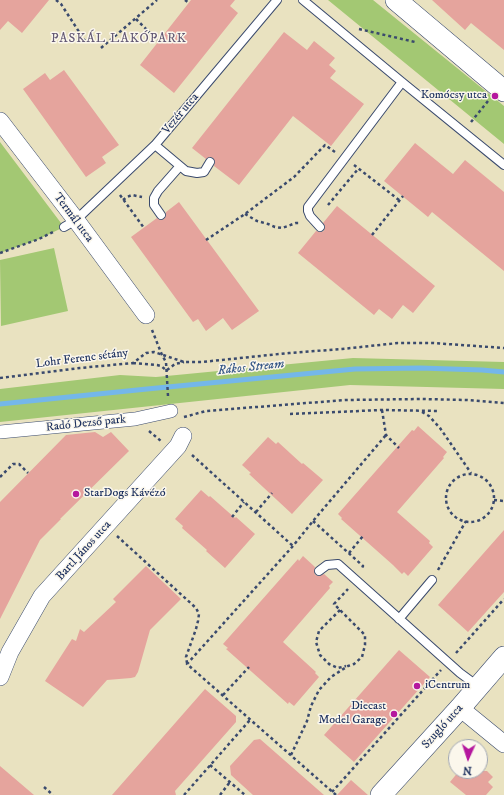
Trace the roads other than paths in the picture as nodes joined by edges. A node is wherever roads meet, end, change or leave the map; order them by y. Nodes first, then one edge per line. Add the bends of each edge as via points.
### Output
1 (277, 0) edge
2 (303, 0) edge
3 (396, 0) edge
4 (402, 82) junction
5 (496, 96) edge
6 (0, 121) edge
7 (155, 145) junction
8 (210, 162) dead end
9 (504, 165) edge
10 (180, 166) junction
11 (161, 215) dead end
12 (70, 223) junction
13 (320, 227) dead end
14 (146, 315) road end
15 (173, 409) road end
16 (0, 432) edge
17 (178, 444) road end
18 (319, 571) dead end
19 (432, 580) road end
20 (399, 619) junction
21 (504, 657) edge
22 (0, 677) edge
23 (479, 687) junction
24 (460, 708) junction
25 (504, 744) edge
26 (382, 795) edge

1 - 7 lane, Vezér utca
2 - 4 lane
3 - 5 street
4 - 9 lane
4 - 13 lane via 308,207 310,216
6 - 12 street, Termál utca
7 - 10 lane
7 - 12 lane, Vezér utca
8 - 10 lane via 204,172 197,173 186,171
10 - 11 lane via 154,198 154,205
12 - 14 street, Termál utca
15 - 16 street, Radó Dezső park via 135,419
17 - 22 street, Bartl János utca via 42,596 10,652
18 - 20 lane via 327,565 338,564
19 - 20 lane
20 - 23 lane
21 - 23 street, Szugló utca
23 - 24 street, Szugló utca
24 - 25 street
24 - 26 street, Szugló utca

